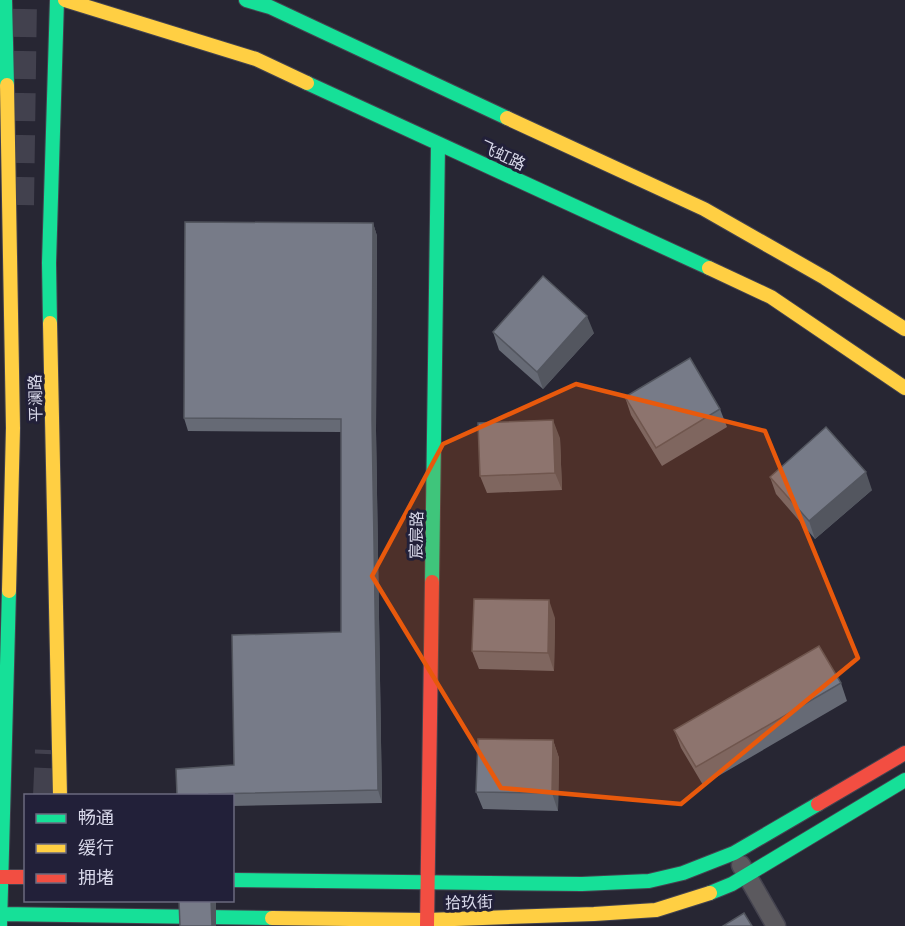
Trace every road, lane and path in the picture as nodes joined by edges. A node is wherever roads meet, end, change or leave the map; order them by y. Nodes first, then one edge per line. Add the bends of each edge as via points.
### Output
1 (5, 0) edge
2 (57, 0) edge
3 (65, 0) edge
4 (246, 0) edge
5 (438, 144) junction
6 (5, 307) edge
7 (905, 329) edge
8 (905, 388) edge
9 (905, 753) edge
10 (905, 780) edge
11 (60, 794) edge
12 (734, 853) junction
13 (746, 874) junction
14 (1, 877) edge
15 (24, 877) edge
16 (234, 880) edge
17 (428, 883) junction
18 (58, 902) edge
19 (0, 914) edge
20 (57, 921) edge
21 (427, 923) edge
22 (0, 925) edge
23 (776, 926) edge

1 - 6 main road, 平澜路
2 - 11 main road, 平澜路 via 49,263
3 - 5 main road, 飞虹路 via 256,59
4 - 7 main road via 270,7 704,209
5 - 8 main road, 飞虹路 via 771,297
5 - 17 main road, 宸宸路
6 - 14 main road, 平澜路 via 13,428
9 - 12 main road, 拾玖街
10 - 13 main road, 拾玖街
12 - 13 street
12 - 17 main road, 拾玖街 via 683,873 649,881
13 - 21 main road, 拾玖街 via 698,898 656,910
13 - 23 street
14 - 15 main road
14 - 19 main road, 平澜路
16 - 17 main road, 拾玖街
17 - 21 main road, 宸宸路
18 - 20 main road
19 - 20 main road, 拾玖街
19 - 22 main road, 平澜路
20 - 21 main road, 拾玖街

